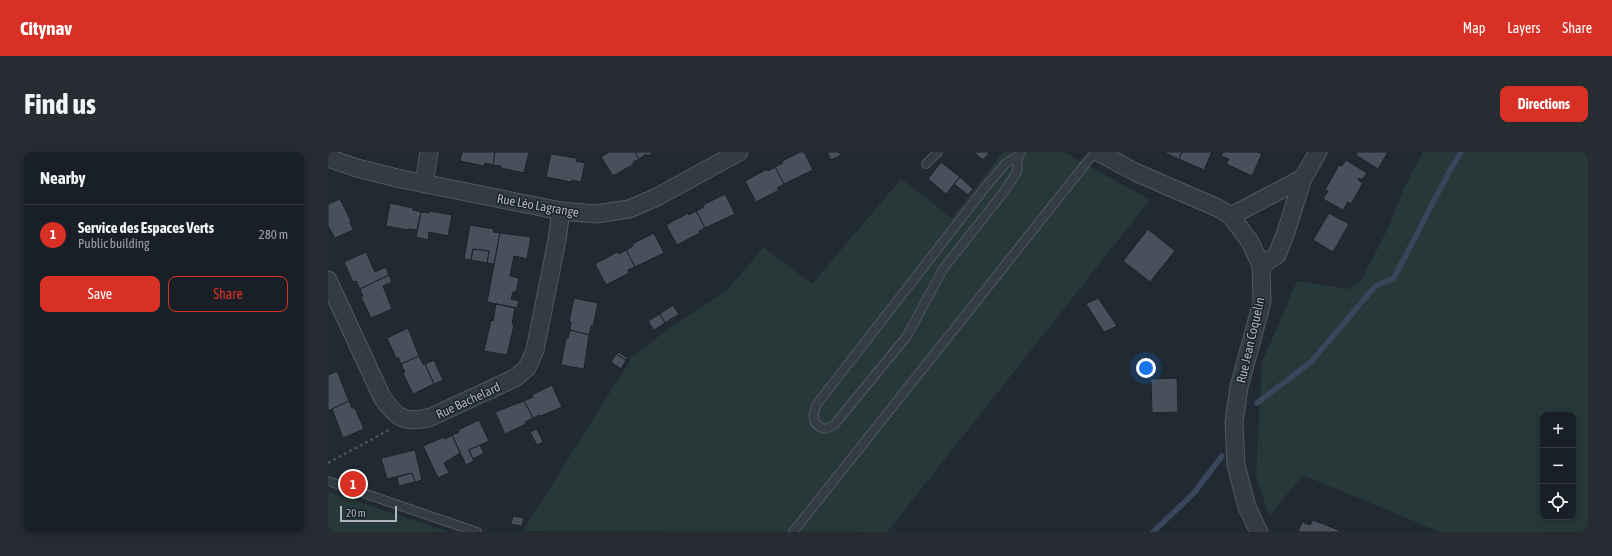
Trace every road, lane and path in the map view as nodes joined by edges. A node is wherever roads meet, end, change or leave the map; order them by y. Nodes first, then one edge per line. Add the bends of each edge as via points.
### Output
1 (429, 152) edge
2 (739, 152) edge
3 (938, 152) edge
4 (1095, 152) edge
5 (1098, 152) edge
6 (1318, 152) edge
7 (1019, 154) edge
8 (328, 158) edge
9 (926, 164) dead end
10 (1303, 178) junction
11 (424, 184) junction
12 (561, 211) junction
13 (1231, 216) junction
14 (1261, 266) junction
15 (328, 280) edge
16 (404, 420) junction
17 (328, 463) edge
18 (328, 481) edge
19 (477, 532) edge
20 (794, 532) edge
21 (1259, 532) edge

1 - 11 street
2 - 12 street, Rue Léo Lagrange via 655,198 628,209 596,214
3 - 9 lane
4 - 20 lane
5 - 13 street, Rue Jean Coquelin
6 - 10 street
7 - 7 lane via 1006,163 988,184 817,404 813,414 818,427 825,429 834,425 907,336 943,270 1017,172
8 - 11 street, Rue Léo Lagrange via 357,168
10 - 13 street
10 - 14 street via 1277,255
11 - 12 street, Rue Léo Lagrange
12 - 16 street, Rue Bachelard via 535,350 527,368 515,378 431,417 418,421
13 - 14 street, Rue Jean Coquelin via 1250,242
14 - 21 street, Rue Jean Coquelin via 1262,302 1239,387 1234,422 1236,465 1247,507
15 - 16 street via 382,397 391,411
16 - 17 path
18 - 19 lane

